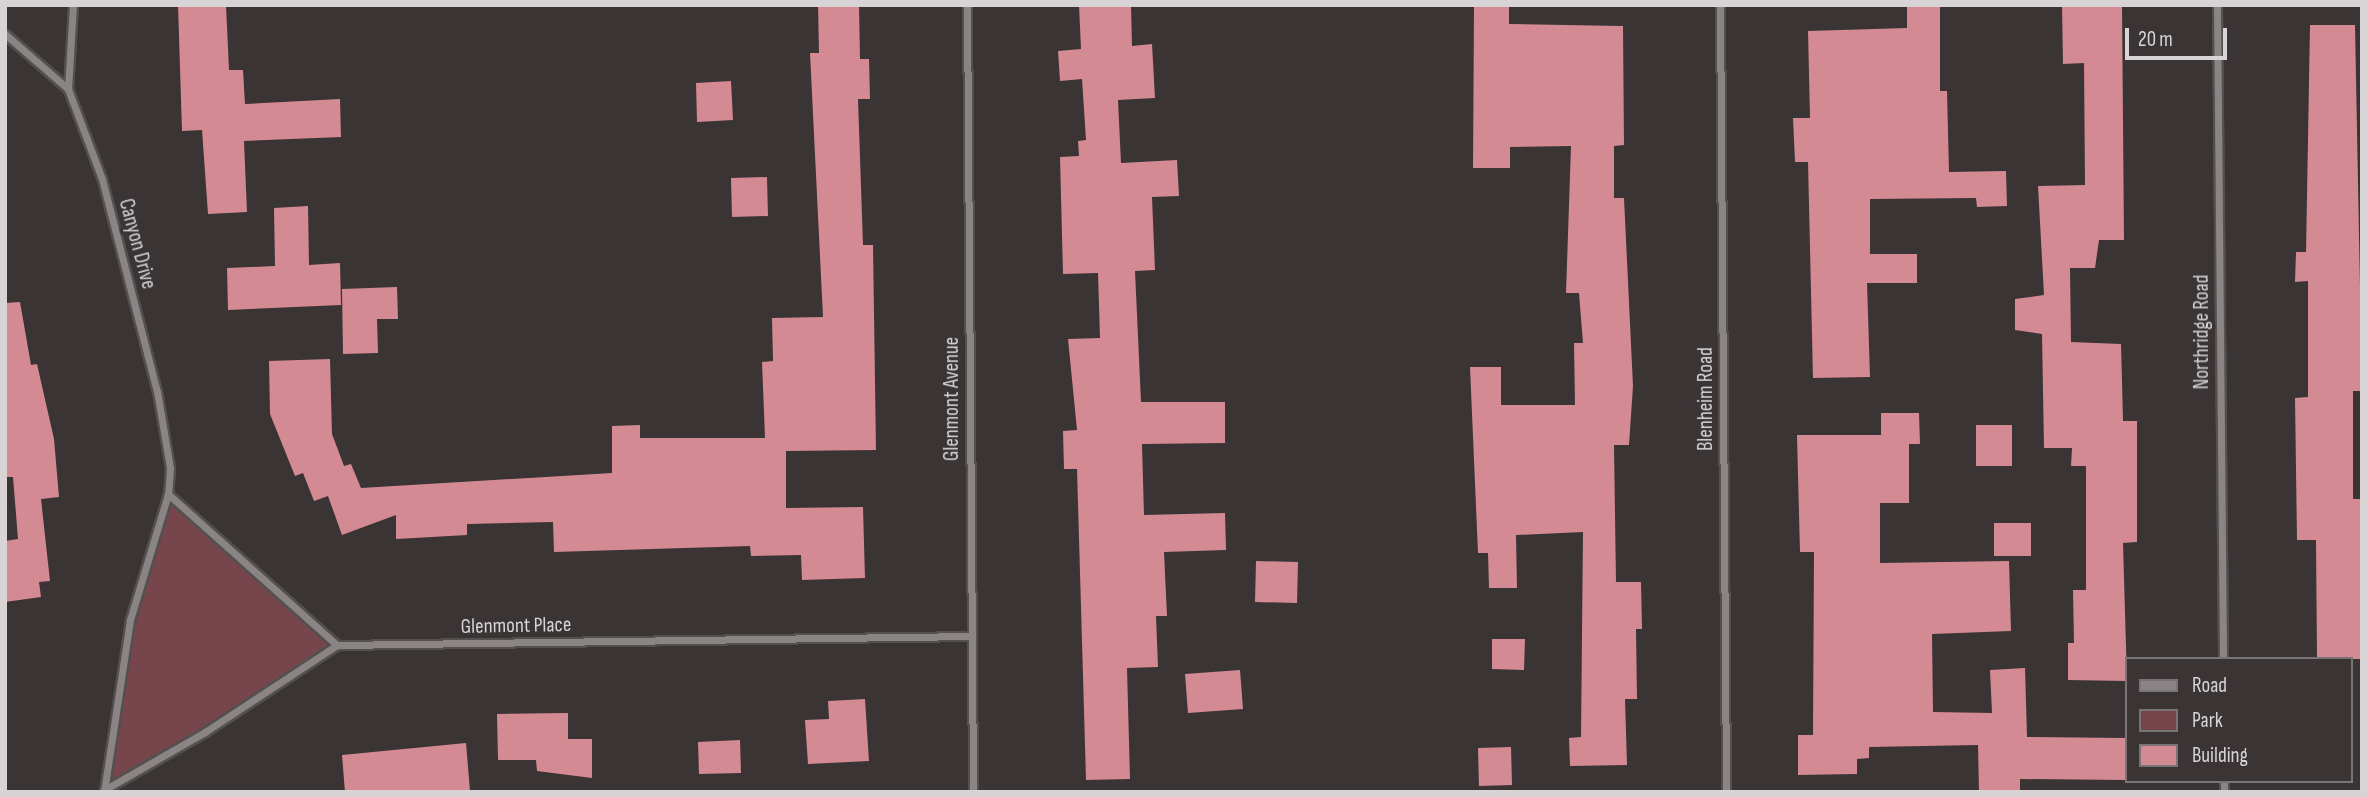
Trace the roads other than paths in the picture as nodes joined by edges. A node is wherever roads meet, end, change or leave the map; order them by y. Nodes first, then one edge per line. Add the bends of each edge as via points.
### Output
1 (73, 5) edge
2 (967, 5) edge
3 (1720, 5) edge
4 (2217, 5) edge
5 (5, 34) edge
6 (68, 89) junction
7 (168, 494) junction
8 (971, 636) junction
9 (337, 645) junction
10 (2223, 657) edge
11 (104, 791) edge
12 (973, 792) edge
13 (1726, 792) edge

1 - 6 street, Canyon Drive
2 - 8 street, Glenmont Avenue
3 - 13 street, Blenheim Road
4 - 10 street, Northridge Road
5 - 6 street
6 - 7 street, Canyon Drive via 102,179 158,391 170,468
7 - 9 street
7 - 11 street, Canyon Drive via 130,621
8 - 9 street, Glenmont Place
8 - 12 street, Glenmont Avenue
9 - 11 street

